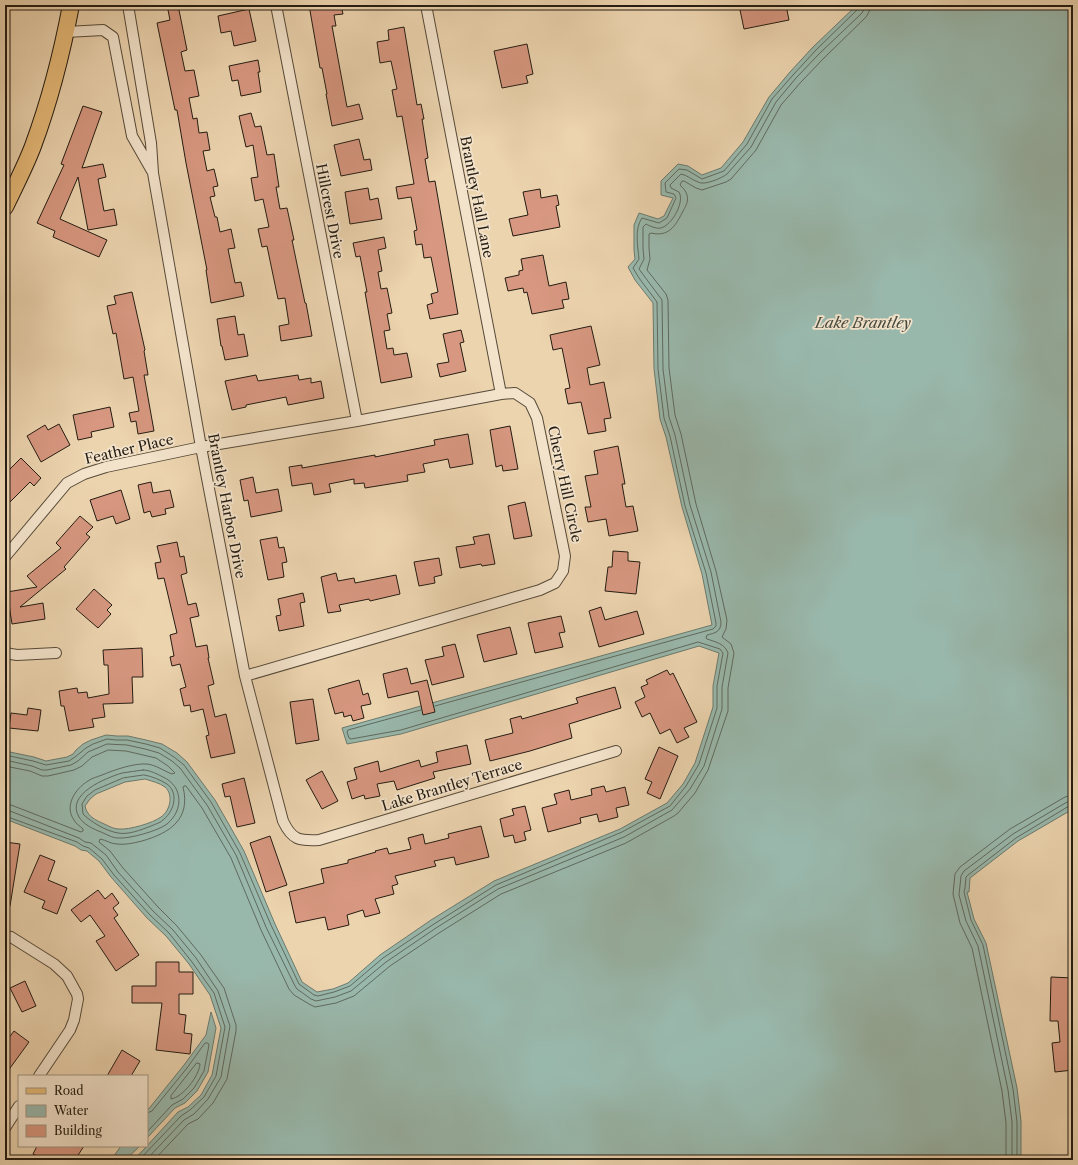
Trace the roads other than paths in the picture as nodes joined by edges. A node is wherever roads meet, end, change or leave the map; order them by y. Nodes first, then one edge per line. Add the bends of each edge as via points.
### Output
1 (71, 5) edge
2 (128, 5) edge
3 (276, 5) edge
4 (426, 5) edge
5 (66, 32) junction
6 (153, 172) junction
7 (5, 207) edge
8 (501, 394) junction
9 (357, 421) junction
10 (201, 447) junction
11 (5, 557) edge
12 (5, 653) edge
13 (56, 653) dead end
14 (245, 676) junction
15 (616, 751) dead end
16 (296, 838) joint
17 (5, 936) edge
18 (40, 1075) edge
19 (18, 1108) edge
20 (5, 1128) edge

1 - 5 main road
2 - 6 street, Brantley Harbor Drive via 151,143
3 - 9 street, Hillcrest Drive
4 - 8 street, Brantley Hall Lane
5 - 6 street, Brantley Harbor Drive via 103,30 113,37 132,136
5 - 7 main road via 44,117
6 - 10 street, Brantley Harbor Drive
8 - 9 street, Cherry Hill Circle
8 - 14 street, Cherry Hill Circle via 515,393 530,403 537,418 565,556 563,571 555,583 540,590
9 - 10 street, Cherry Hill Circle
10 - 11 street, Feather Place via 106,467 67,483
10 - 14 street, Brantley Harbor Drive
12 - 13 street
14 - 16 street, Brantley Harbor Drive via 283,821 287,830
15 - 16 street, Lake Brantley Terrace via 320,840 306,841
17 - 18 street via 11,937 54,964 67,976 77,994 74,1020 70,1030
19 - 20 street

